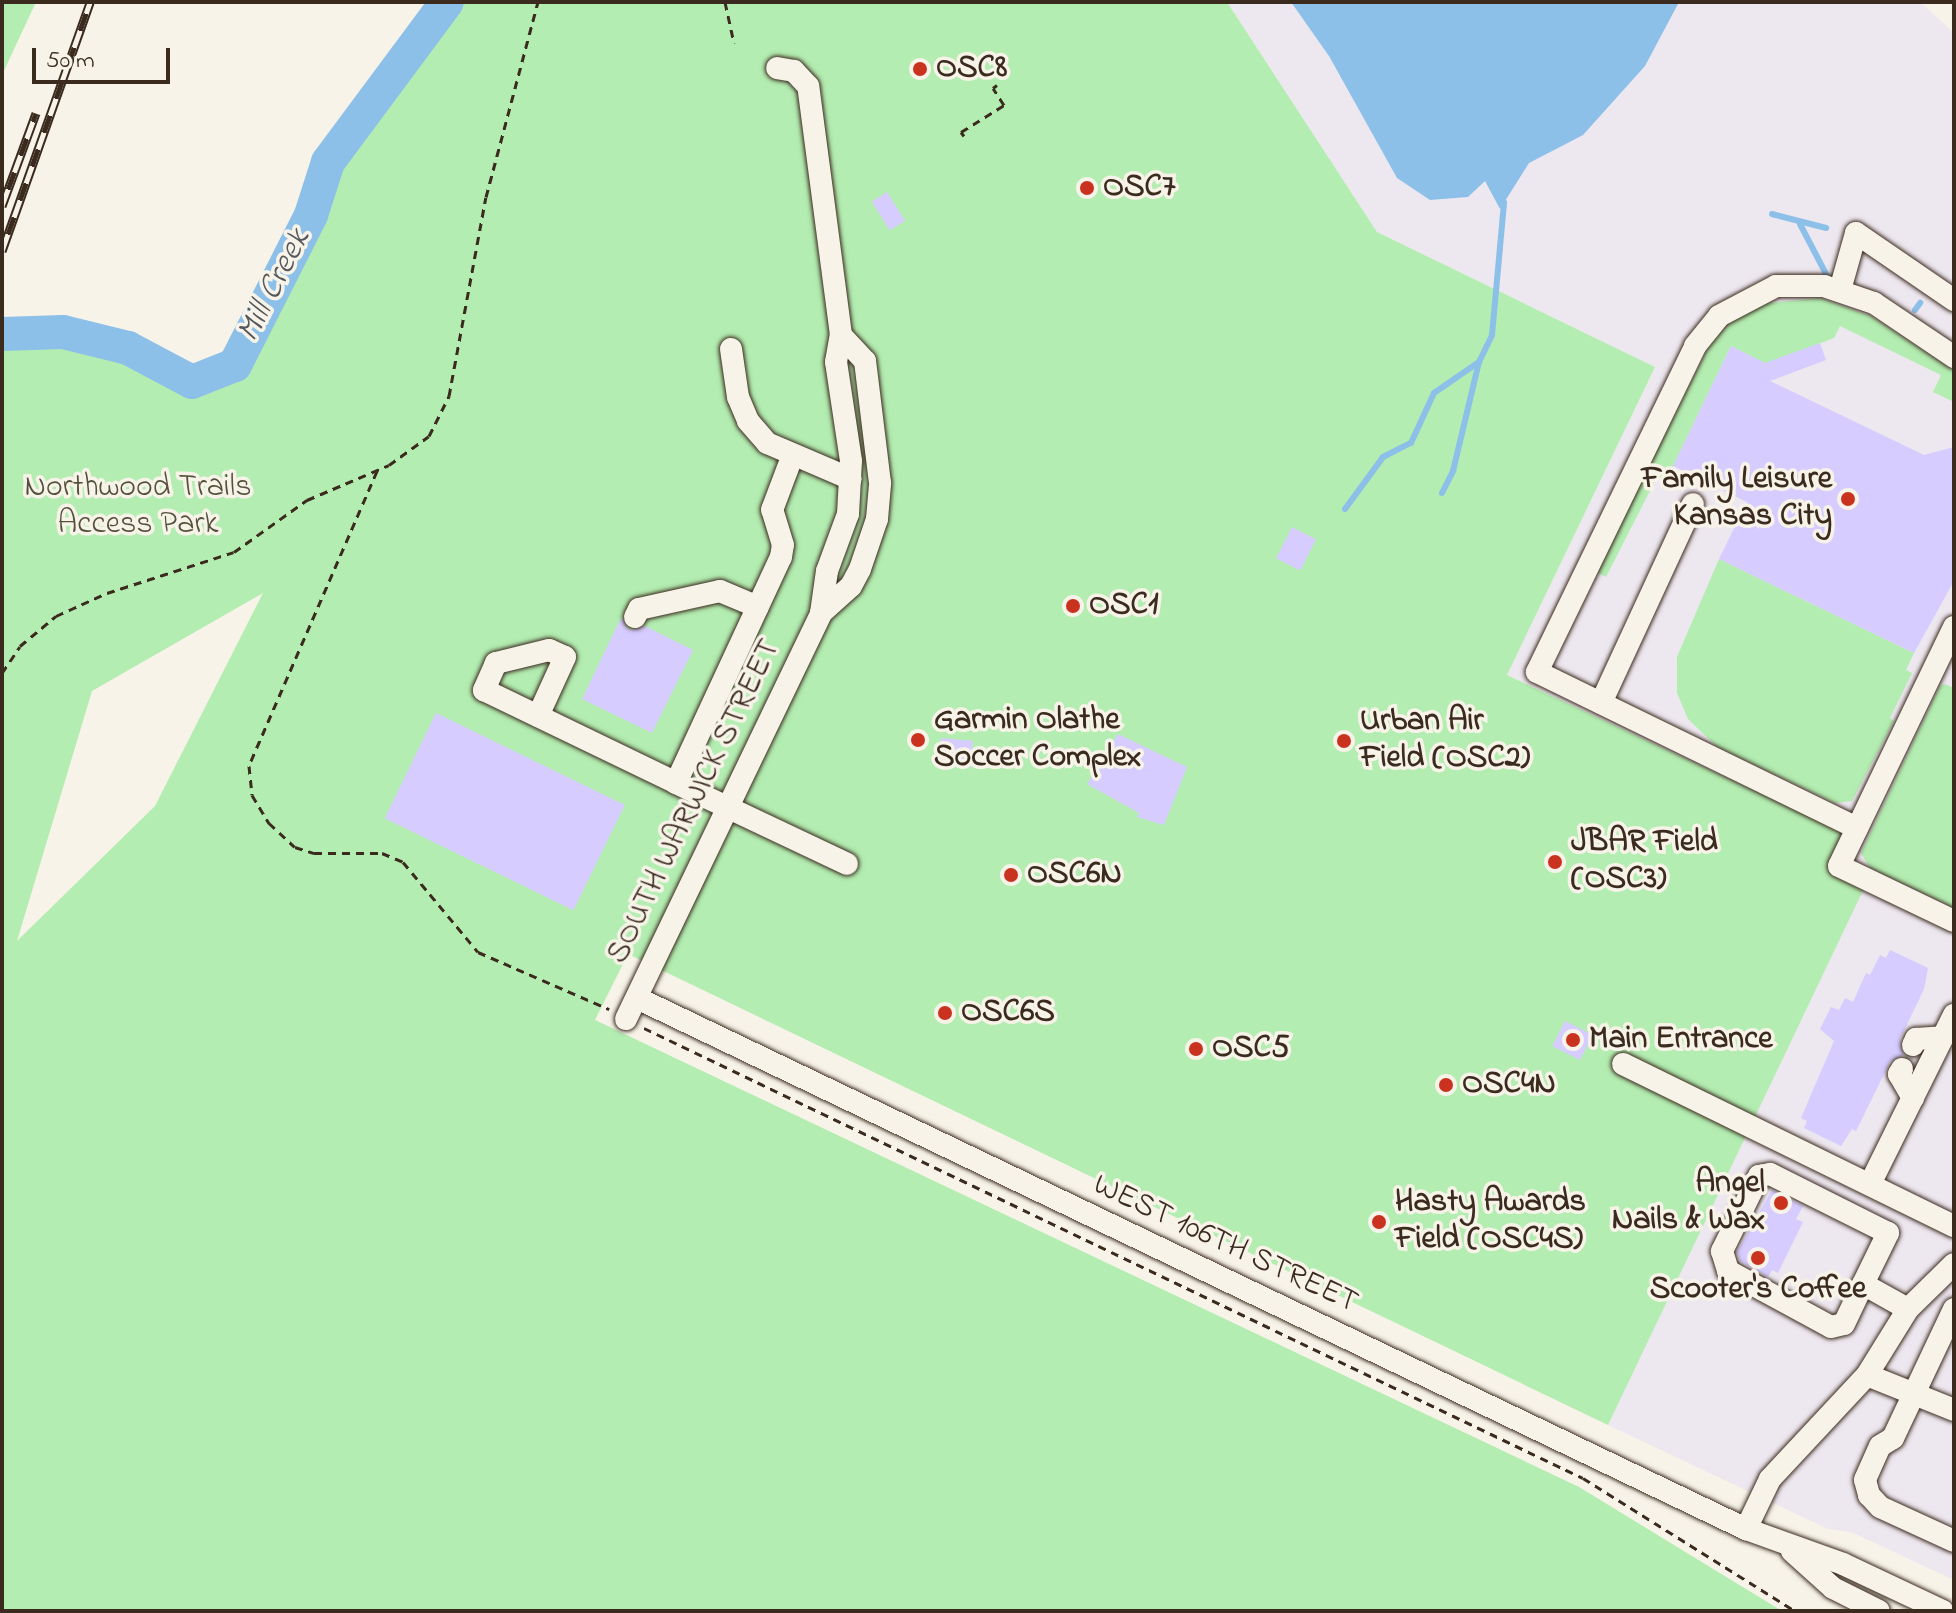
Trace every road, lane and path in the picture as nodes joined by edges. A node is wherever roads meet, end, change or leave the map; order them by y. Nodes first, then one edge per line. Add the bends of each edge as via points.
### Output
1 (538, 2) edge
2 (725, 2) edge
3 (734, 43) dead end
4 (777, 68) dead end
5 (997, 85) dead end
6 (964, 136) dead end
7 (1923, 278) junction
8 (1954, 280) edge
9 (1840, 290) junction
10 (1954, 300) edge
11 (841, 335) junction
12 (731, 349) dead end
13 (1954, 357) edge
14 (792, 457) junction
15 (851, 479) junction
16 (1693, 504) dead end
17 (758, 607) junction
18 (821, 613) junction
19 (635, 617) dead end
20 (1954, 627) edge
21 (1944, 672) edge
22 (2, 673) edge
23 (1601, 703) junction
24 (538, 716) dead end
25 (676, 783) junction
26 (729, 806) junction
27 (1857, 828) junction
28 (847, 864) dead end
29 (1954, 921) edge
30 (637, 998) junction
31 (1954, 1015) edge
32 (626, 1019) dead end
33 (1943, 1037) junction
34 (1913, 1045) dead end
35 (1623, 1064) dead end
36 (1902, 1069) dead end
37 (1913, 1098) junction
38 (1870, 1184) junction
39 (1954, 1226) edge
40 (1954, 1264) edge
41 (1863, 1284) junction
42 (1908, 1309) junction
43 (1954, 1309) edge
44 (1867, 1375) junction
45 (1913, 1396) junction
46 (1954, 1410) edge
47 (1746, 1529) junction
48 (1954, 1541) edge
49 (1788, 1548) junction
50 (1879, 1611) edge
51 (1943, 1611) edge

1 - 22 path via 486,197 449,396 429,436 389,465 307,500 234,552 118,588 56,616 20,646
2 - 3 path
4 - 11 street via 794,71 808,86
5 - 6 path via 993,88 1004,105 961,132
7 - 8 street
7 - 9 street via 1856,233
7 - 10 street
9 - 13 street via 1874,303
9 - 23 street via 1800,283 1753,294 1719,316 1695,346 1537,672
11 - 15 street, SOUTH WARWICK STREET via 836,362
11 - 18 street, SOUTH WARWICK STREET via 865,361 880,483 877,519 860,569 851,586
12 - 14 street via 738,397 748,421 767,443
14 - 15 street
14 - 17 street via 772,510 783,545 781,557
15 - 18 street, SOUTH WARWICK STREET via 848,514 827,571
16 - 23 street
17 - 19 street via 720,591 639,609
17 - 25 street
18 - 26 street, SOUTH WARWICK STREET
20 - 21 street
21 - 27 street
23 - 27 street
24 - 25 street
25 - 26 street
26 - 28 street
26 - 30 street, SOUTH WARWICK STREET
27 - 29 street via 1839,866
30 - 32 street, SOUTH WARWICK STREET
30 - 47 street, WEST 106TH STREET
31 - 33 street
33 - 34 street via 1916,1039
33 - 37 street
35 - 38 street
36 - 37 street via 1899,1074
37 - 38 street
38 - 39 street
40 - 42 street
41 - 41 street via 1888,1233 1770,1174 1756,1181 1722,1251 1723,1265 1790,1308 1839,1326
41 - 42 street
42 - 44 street
43 - 45 street
44 - 45 street
44 - 47 street via 1770,1479
45 - 46 street
45 - 48 street via 1893,1438 1880,1446 1869,1468 1869,1495 1880,1507
47 - 49 street, WEST 106TH STREET
49 - 50 street, WEST 106TH STREET via 1833,1588
49 - 51 street, WEST 106TH STREET via 1843,1564

